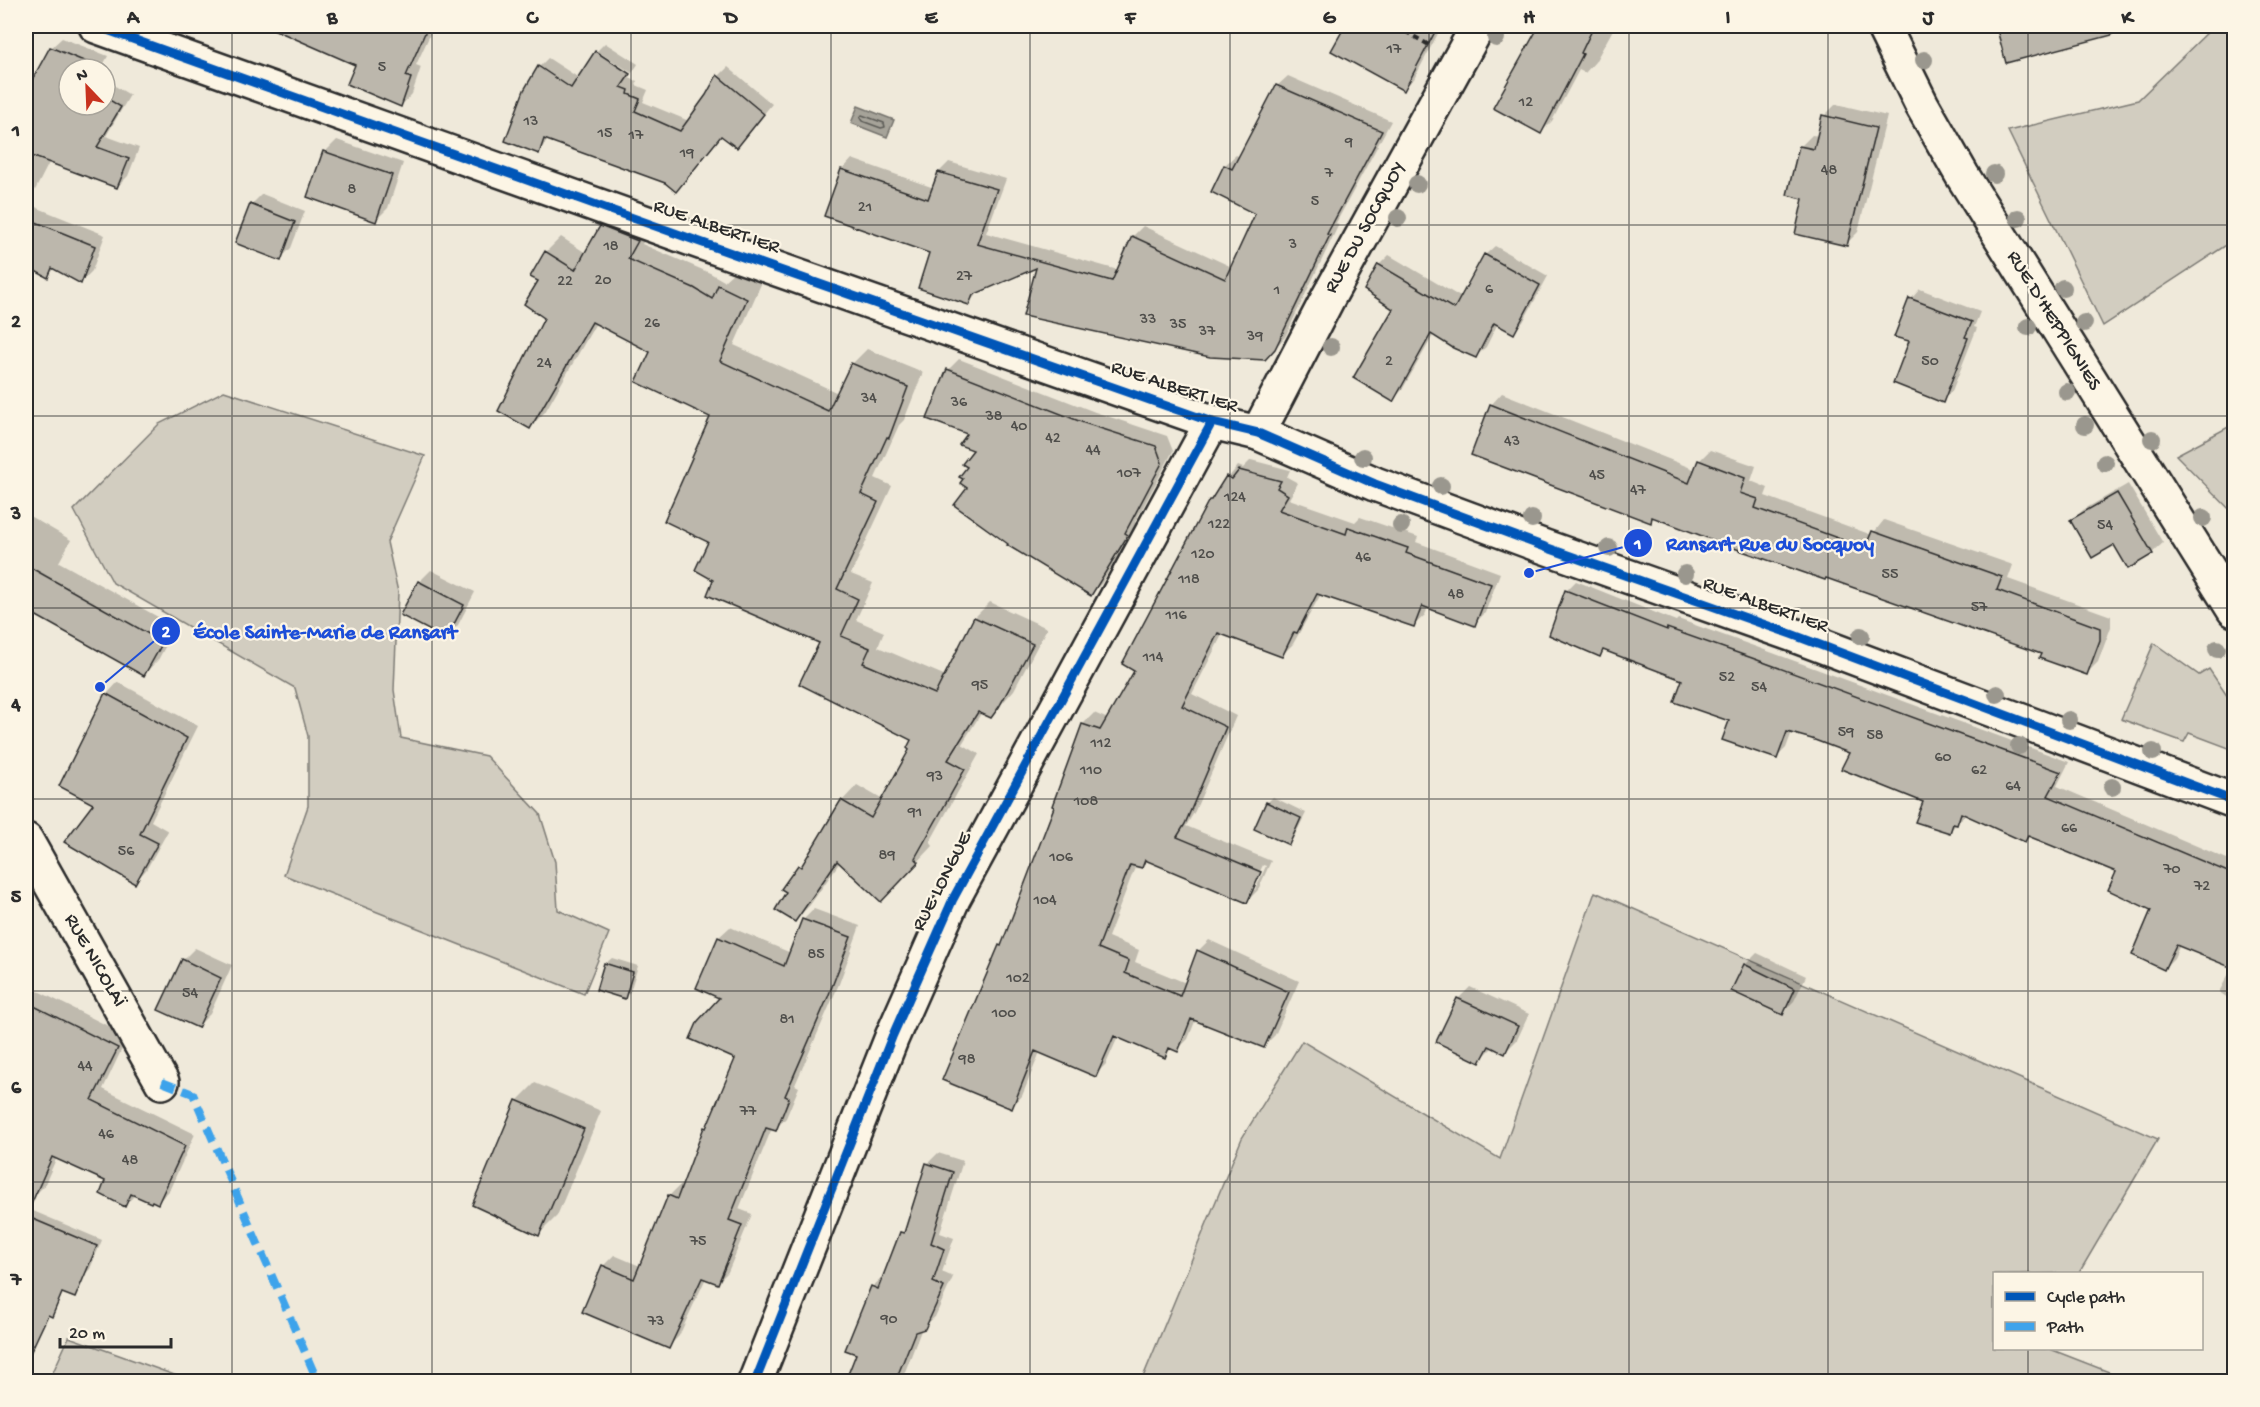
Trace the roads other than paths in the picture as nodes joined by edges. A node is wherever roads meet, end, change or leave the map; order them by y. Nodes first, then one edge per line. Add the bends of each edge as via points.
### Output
1 (96, 26) edge
2 (1478, 26) edge
3 (1883, 26) edge
4 (1212, 422) junction
5 (1258, 433) junction
6 (2235, 610) edge
7 (2235, 801) edge
8 (26, 840) edge
9 (162, 1082) dead end
10 (755, 1382) edge

1 - 4 street, RUE ALBERT IER
2 - 5 street, RUE DU SOCQUOY
3 - 6 street, RUE D'HEPPIGNIES via 1962,175
4 - 5 street, RUE ALBERT IER
4 - 10 street, RUE LONGUE via 953,899 892,1037
5 - 7 street, RUE ALBERT IER via 1375,484 1791,634
8 - 9 street, RUE NICOLAÏ

